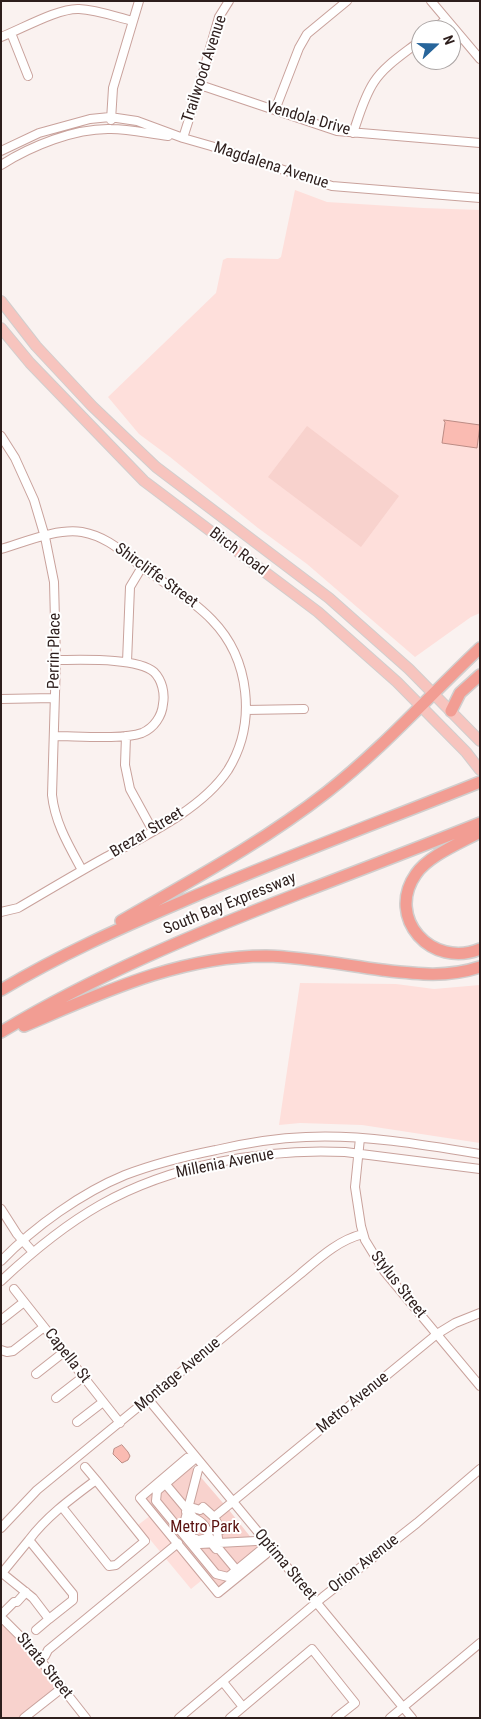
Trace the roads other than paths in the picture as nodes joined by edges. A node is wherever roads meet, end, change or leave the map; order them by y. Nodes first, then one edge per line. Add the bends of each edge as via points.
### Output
1 (139, 1) edge
2 (229, 1) edge
3 (347, 1) edge
4 (431, 1) edge
5 (446, 19) joint
6 (133, 21) junction
7 (11, 33) junction
8 (1, 37) edge
9 (411, 48) edge
10 (480, 60) edge
11 (28, 76) dead end
12 (200, 86) junction
13 (275, 110) junction
14 (110, 117) junction
15 (111, 129) junction
16 (353, 133) junction
17 (183, 138) junction
18 (480, 143) edge
19 (1, 151) edge
20 (1, 165) edge
21 (480, 198) edge
22 (1, 301) edge
23 (1, 328) edge
24 (1, 436) edge
25 (45, 537) junction
26 (1, 549) edge
27 (142, 567) junction
28 (480, 648) edge
29 (56, 660) junction
30 (127, 662) junction
31 (480, 675) edge
32 (433, 693) junction
33 (54, 698) junction
34 (1, 699) edge
35 (420, 706) junction
36 (304, 709) dead end
37 (246, 710) junction
38 (451, 711) junction
39 (54, 736) junction
40 (126, 736) junction
41 (480, 741) edge
42 (480, 772) edge
43 (480, 782) edge
44 (454, 790) junction
45 (479, 827) edge
46 (153, 831) junction
47 (82, 870) junction
48 (1, 912) edge
49 (480, 949) edge
50 (67, 953) junction
51 (480, 967) edge
52 (1, 990) edge
53 (1, 1034) edge
54 (360, 1138) junction
55 (358, 1154) junction
56 (480, 1154) edge
57 (167, 1162) junction
58 (480, 1169) edge
59 (171, 1175) junction
60 (1, 1209) edge
61 (363, 1234) junction
62 (22, 1240) junction
63 (32, 1251) junction
64 (1, 1261) edge
65 (1, 1281) edge
66 (14, 1289) dead end
67 (24, 1302) junction
68 (480, 1313) edge
69 (1, 1320) edge
70 (44, 1327) junction
71 (437, 1334) junction
72 (1, 1350) edge
73 (64, 1352) junction
74 (36, 1374) dead end
75 (83, 1377) junction
76 (480, 1386) edge
77 (56, 1398) dead end
78 (148, 1399) junction
79 (103, 1402) junction
80 (77, 1422) dead end
81 (120, 1423) junction
82 (187, 1458) dead end
83 (196, 1458) junction
84 (85, 1466) dead end
85 (480, 1469) edge
86 (198, 1470) dead end
87 (96, 1480) junction
88 (164, 1482) junction
89 (232, 1502) junction
90 (62, 1507) junction
91 (187, 1510) junction
92 (214, 1516) junction
93 (1, 1528) edge
94 (191, 1535) junction
95 (29, 1540) junction
96 (256, 1541) dead end
97 (179, 1544) junction
98 (216, 1544) junction
99 (268, 1544) junction
100 (266, 1554) dead end
101 (1, 1573) edge
102 (238, 1573) junction
103 (26, 1592) junction
104 (317, 1602) junction
105 (2, 1617) edge
106 (49, 1619) junction
107 (36, 1630) dead end
108 (480, 1644) edge
109 (45, 1656) dead end
110 (223, 1682) junction
111 (62, 1688) junction
112 (403, 1706) junction
113 (243, 1707) junction
114 (35, 1710) junction
115 (24, 1718) edge
116 (41, 1718) edge
117 (86, 1718) edge
118 (180, 1718) edge
119 (230, 1718) edge
120 (336, 1718) edge
121 (390, 1718) edge
122 (412, 1718) edge

1 - 6 street
2 - 12 street, Trailwood Avenue via 219,17
3 - 13 street via 307,34
4 - 5 street
5 - 10 street
6 - 7 street via 77,9
6 - 14 street via 113,88
7 - 8 street
7 - 11 street
9 - 16 street via 374,82
12 - 13 street, Vendola Drive
12 - 17 street, Trailwood Avenue
13 - 16 street, Vendola Drive via 337,131
14 - 15 street
14 - 17 street, Magdalena Avenue via 137,121
14 - 19 street, Magdalena Avenue via 39,133
15 - 17 street, Magdalena Avenue
15 - 20 street, Magdalena Avenue via 93,130 44,143
16 - 18 street, Vendola Drive
17 - 21 street, Magdalena Avenue via 332,186
22 - 32 main road, Birch Road via 36,346 92,406 156,467 329,598
23 - 35 main road, Birch Road via 30,363 144,481 318,612
24 - 25 street, Perrin Place via 33,498
25 - 26 street, Shircliffe Street
25 - 27 street, Shircliffe Street via 64,532 94,535 119,548
25 - 29 street, Perrin Place via 54,582
27 - 30 street via 130,587
27 - 37 street, Shircliffe Street via 202,610 221,630 236,654 243,675
28 - 32 highway
29 - 30 street
29 - 33 street, Perrin Place
30 - 40 street via 153,672 162,685 164,696 163,710 150,729
31 - 38 highway via 460,693
32 - 35 highway
32 - 38 main road, Birch Road
33 - 34 street
33 - 39 street, Perrin Place
35 - 42 main road, Birch Road via 466,752
35 - 50 highway via 365,760 291,819
36 - 37 street
37 - 46 street, Brezar Street via 239,745 223,776 206,796
38 - 41 main road, Birch Road
39 - 40 street
39 - 47 street, Perrin Place via 53,808
40 - 46 street via 130,789
42 - 44 highway via 456,784
43 - 44 highway
44 - 50 highway, South Bay Expressway via 441,798 245,875
45 - 49 highway via 423,865 412,880 406,903 414,930 431,947 454,954
45 - 53 highway, South Bay Expressway via 191,936 82,986
46 - 47 street, Brezar Street
47 - 48 street, Brezar Street via 18,908
50 - 52 highway, South Bay Expressway
51 - 53 highway via 425,975 284,957 220,959 172,968
54 - 55 street, Stylus Street
54 - 56 street, Millenia Avenue
54 - 57 street, Millenia Avenue via 306,1137 246,1143
55 - 58 street, Millenia Avenue
55 - 59 street, Millenia Avenue via 292,1152 229,1160
55 - 61 street, Stylus Street via 355,1187
57 - 59 street
57 - 62 street, Millenia Avenue via 124,1176 89,1194
59 - 63 street, Millenia Avenue via 136,1187 101,1205
60 - 62 street
61 - 71 street, Stylus Street via 384,1271
61 - 78 street, Montage Avenue via 327,1252
62 - 63 street
62 - 64 street, Millenia Avenue
63 - 65 street, Millenia Avenue
66 - 67 street, Capella St
67 - 69 street
67 - 70 street, Capella St
68 - 71 street, Metro Avenue
70 - 72 street via 13,1351
70 - 73 street, Capella St
71 - 76 street, Stylus Street
71 - 89 street, Metro Avenue
73 - 74 street
73 - 75 street, Capella St
75 - 77 street
75 - 79 street, Capella St
78 - 81 street, Montage Avenue
78 - 83 street, Optima Street
79 - 80 street
79 - 81 street, Capella St
81 - 93 street, Montage Avenue via 37,1490
82 - 88 street
83 - 88 street
83 - 89 street, Optima Street
84 - 87 street
85 - 104 street, Orion Avenue
86 - 91 street
87 - 90 street
87 - 90 street via 145,1541 110,1566
88 - 91 street
88 - 94 street via 157,1491 156,1501
88 - 97 street via 140,1498
89 - 92 street, Metro Avenue
89 - 99 street, Optima Street
90 - 95 street
91 - 92 street via 203,1507
91 - 94 street via 184,1524
91 - 98 street via 208,1530 209,1537
92 - 98 street via 221,1530
94 - 97 street
94 - 98 street via 200,1544
94 - 102 street via 217,1576 228,1577
95 - 101 street
95 - 106 street via 73,1594 73,1600
96 - 98 street
97 - 102 street via 218,1592
97 - 109 street via 48,1650
98 - 102 street
99 - 102 street
99 - 104 street, Optima Street
100 - 102 street
101 - 103 street
103 - 105 street via 17,1605
103 - 106 street
104 - 110 street, Orion Avenue
104 - 112 street, Optima Street
105 - 111 street, Strata Street
106 - 107 street
108 - 112 street
110 - 113 street
110 - 118 street, Orion Avenue
111 - 114 street
111 - 117 street, Strata Street
112 - 121 street
112 - 122 street, Optima Street
113 - 119 street
113 - 120 street via 312,1650 355,1703
114 - 115 street
114 - 116 street

